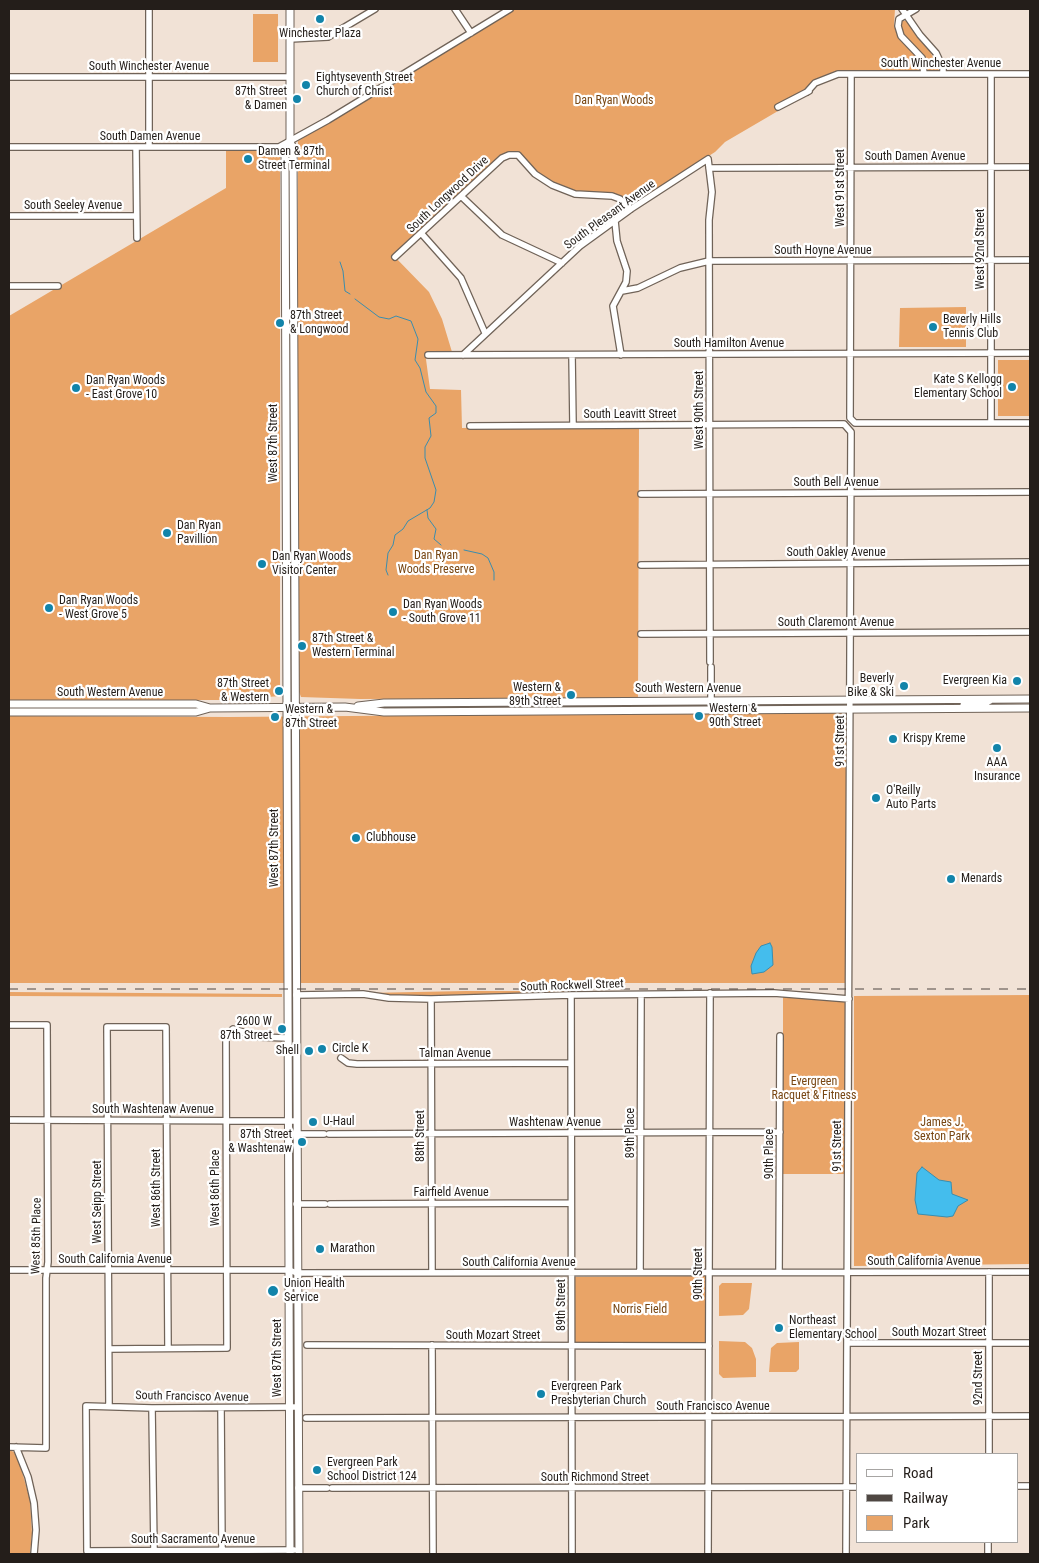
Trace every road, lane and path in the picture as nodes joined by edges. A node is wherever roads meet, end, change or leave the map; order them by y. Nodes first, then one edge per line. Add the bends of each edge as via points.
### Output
1 (148, 9) edge
2 (290, 9) edge
3 (375, 9) edge
4 (455, 9) edge
5 (510, 9) edge
6 (916, 9) edge
7 (904, 11) edge
8 (470, 33) junction
9 (290, 39) junction
10 (851, 74) junction
11 (924, 74) junction
12 (943, 74) junction
13 (990, 74) junction
14 (1030, 74) edge
15 (9, 76) edge
16 (149, 76) junction
17 (290, 76) junction
18 (778, 107) dead end
19 (290, 142) junction
20 (9, 147) edge
21 (136, 147) junction
22 (149, 147) junction
23 (708, 159) joint
24 (851, 167) junction
25 (990, 167) junction
26 (1030, 167) edge
27 (710, 168) junction
28 (462, 197) junction
29 (631, 208) junction
30 (9, 216) edge
31 (136, 216) junction
32 (615, 221) junction
33 (421, 233) junction
34 (136, 238) dead end
35 (395, 257) dead end
36 (990, 260) junction
37 (1030, 260) edge
38 (709, 261) junction
39 (851, 261) junction
40 (562, 263) junction
41 (9, 286) edge
42 (58, 286) dead end
43 (622, 291) junction
44 (485, 333) junction
45 (991, 353) junction
46 (1030, 353) edge
47 (710, 354) junction
48 (851, 354) junction
49 (463, 355) junction
50 (572, 355) junction
51 (620, 355) junction
52 (428, 356) dead end
53 (991, 423) junction
54 (1030, 423) edge
55 (850, 424) junction
56 (573, 425) junction
57 (710, 425) junction
58 (470, 426) dead end
59 (1030, 492) edge
60 (851, 493) junction
61 (641, 494) dead end
62 (710, 494) junction
63 (1030, 562) edge
64 (851, 563) junction
65 (641, 564) dead end
66 (710, 564) junction
67 (1030, 632) edge
68 (851, 633) junction
69 (641, 634) dead end
70 (710, 634) junction
71 (992, 699) junction
72 (1030, 699) edge
73 (711, 700) junction
74 (851, 700) junction
75 (9, 704) edge
76 (345, 707) junction
77 (210, 708) junction
78 (286, 708) junction
79 (295, 708) junction
80 (1030, 708) edge
81 (711, 709) junction
82 (851, 709) junction
83 (946, 709) junction
84 (9, 712) edge
85 (710, 993) junction
86 (641, 994) junction
87 (296, 995) junction
88 (571, 995) junction
89 (431, 999) junction
90 (849, 999) junction
91 (9, 1025) edge
92 (166, 1027) joint
93 (780, 1036) dead end
94 (287, 1038) junction
95 (341, 1058) dead end
96 (571, 1063) junction
97 (431, 1064) junction
98 (288, 1071) junction
99 (296, 1072) junction
100 (225, 1119) junction
101 (9, 1120) edge
102 (48, 1120) junction
103 (108, 1120) junction
104 (167, 1120) junction
105 (288, 1121) junction
106 (296, 1121) junction
107 (780, 1132) junction
108 (571, 1133) junction
109 (641, 1133) junction
110 (710, 1133) junction
111 (288, 1134) junction
112 (296, 1134) junction
113 (431, 1134) junction
114 (571, 1203) junction
115 (296, 1204) junction
116 (432, 1204) junction
117 (9, 1270) edge
118 (47, 1270) junction
119 (108, 1270) junction
120 (168, 1270) junction
121 (226, 1270) junction
122 (289, 1270) junction
123 (640, 1272) junction
124 (710, 1272) junction
125 (779, 1272) junction
126 (848, 1272) junction
127 (989, 1272) junction
128 (1030, 1272) edge
129 (297, 1273) junction
130 (432, 1273) junction
131 (572, 1273) junction
132 (847, 1343) junction
133 (989, 1343) junction
134 (1030, 1343) edge
135 (307, 1345) dead end
136 (432, 1345) junction
137 (572, 1346) junction
138 (709, 1346) junction
139 (168, 1348) junction
140 (109, 1349) junction
141 (109, 1406) junction
142 (289, 1407) junction
143 (297, 1407) junction
144 (152, 1408) junction
145 (221, 1408) junction
146 (846, 1416) junction
147 (989, 1416) junction
148 (1030, 1416) edge
149 (432, 1417) junction
150 (572, 1417) junction
151 (709, 1417) junction
152 (306, 1418) dead end
153 (9, 1447) edge
154 (16, 1448) junction
155 (989, 1453) edge
156 (709, 1487) junction
157 (846, 1487) junction
158 (856, 1487) edge
159 (298, 1488) junction
160 (433, 1488) junction
161 (572, 1488) junction
162 (222, 1550) junction
163 (87, 1551) joint
164 (154, 1551) junction
165 (290, 1552) edge
166 (299, 1552) edge
167 (34, 1554) edge
168 (433, 1554) edge
169 (572, 1554) edge
170 (708, 1554) edge
171 (846, 1554) edge

1 - 16 street
2 - 9 main road, West 87th Street
3 - 9 street via 328,37
4 - 8 street
5 - 8 street, South Damen Avenue
6 - 7 street
7 - 11 street via 898,21 899,33 922,58
7 - 12 street via 936,53
8 - 19 street, South Damen Avenue
9 - 17 main road, West 87th Street
10 - 11 street, South Winchester Avenue
10 - 18 street via 838,74 821,81
10 - 24 street, West 91st Street
11 - 12 street, South Winchester Avenue
12 - 13 street, South Winchester Avenue
13 - 14 street, South Winchester Avenue
13 - 25 street, West 92nd Street
15 - 16 street, South Winchester Avenue
16 - 17 street, South Winchester Avenue
16 - 22 street
17 - 19 main road, West 87th Street
19 - 22 street, South Damen Avenue via 279,147
19 - 78 main road, West 87th Street via 285,150
19 - 79 main road, West 87th Street via 293,148
20 - 21 street, South Damen Avenue
21 - 22 street, South Damen Avenue
21 - 31 street
23 - 27 street, West 90th Street
23 - 29 street, South Pleasant Avenue
24 - 25 street, South Damen Avenue
24 - 27 street, South Damen Avenue
24 - 39 street, West 91st Street
25 - 26 street, South Damen Avenue
25 - 36 street, West 92nd Street
27 - 38 street, West 90th Street
28 - 29 street, South Longwood Drive via 509,155 518,156 535,174 552,185 575,194 612,196
28 - 33 street, South Longwood Drive
28 - 40 street via 502,235
29 - 32 street, South Pleasant Avenue
30 - 31 street, South Seeley Avenue
31 - 34 street
32 - 40 street, South Pleasant Avenue
32 - 43 street via 617,241 627,271
33 - 35 street, South Longwood Drive
33 - 44 street via 461,278
36 - 37 street, South Hoyne Avenue
36 - 39 street, South Hoyne Avenue
36 - 45 street, West 92nd Street
38 - 39 street, South Hoyne Avenue
38 - 43 street, South Hoyne Avenue via 680,268 638,288
38 - 47 street, West 90th Street
39 - 48 street, West 91st Street
40 - 44 street, South Pleasant Avenue
41 - 42 street
43 - 51 street via 612,312
44 - 49 street, South Pleasant Avenue
45 - 46 street, South Hamilton Avenue
45 - 48 street, South Hamilton Avenue
45 - 53 street, West 92nd Street
47 - 48 street, South Hamilton Avenue
47 - 51 street, South Hamilton Avenue
47 - 57 street, West 90th Street
48 - 55 street, West 91st Street
49 - 50 street, South Hamilton Avenue
49 - 52 street, South Hamilton Avenue
50 - 51 street, South Hamilton Avenue
50 - 56 street
53 - 54 street, South Leavitt Street
53 - 55 street, South Leavitt Street
55 - 57 street, South Leavitt Street
55 - 60 street, West 91st Street
56 - 57 street, South Leavitt Street
56 - 58 street, South Leavitt Street
57 - 62 street, West 90th Street
59 - 60 street, South Bell Avenue
60 - 62 street, South Bell Avenue
60 - 64 street, West 91st Street
61 - 62 street, South Bell Avenue
62 - 66 street, West 90th Street
63 - 64 street, South Oakley Avenue
64 - 66 street, South Oakley Avenue
64 - 68 street, West 91st Street
65 - 66 street, South Oakley Avenue
66 - 70 street, West 90th Street
67 - 68 street, South Claremont Avenue
68 - 70 street, South Claremont Avenue
68 - 74 street, West 91st Street
69 - 70 street, South Claremont Avenue
70 - 73 street, West 90th Street
71 - 72 main road, South Western Avenue
71 - 74 main road, South Western Avenue
71 - 83 main road via 982,704
73 - 74 main road, South Western Avenue
73 - 76 main road, South Western Avenue via 384,703
73 - 81 street, West 90th Street
74 - 82 street, West 91st Street
75 - 77 main road, South Western Avenue via 196,704
76 - 79 main road, South Western Avenue
76 - 81 main road, South Western Avenue via 384,712
77 - 78 main road, South Western Avenue
77 - 84 main road, South Western Avenue via 196,712
78 - 79 main road, South Western Avenue
78 - 94 main road, West 87th Street
79 - 87 main road, West 87th Street
80 - 83 main road, South Western Avenue
81 - 82 main road, South Western Avenue
82 - 83 main road, South Western Avenue
82 - 90 street, 91st Street
85 - 86 street, South Rockwell Street
85 - 90 street, South Rockwell Street via 774,993
85 - 110 street, 90th Street
86 - 88 street, South Rockwell Street
86 - 109 street, 89th Place
87 - 89 street, South Rockwell Street via 363,994
87 - 99 main road, West 87th Street
88 - 89 street, South Rockwell Street
88 - 96 street, 89th Street
89 - 97 street, 88th Street
90 - 126 street, 91st Street
91 - 102 street, West 85th Place via 47,1025
92 - 103 street, West Seipp Street via 107,1027
92 - 104 street, West 86th Street
93 - 107 street, 90th Place
94 - 98 main road, West 87th Street
94 - 100 street, West 86th Place via 259,1037 230,1030 226,1044
95 - 97 street, Talman Avenue via 357,1064
96 - 97 street, Talman Avenue
96 - 108 street, 89th Street
97 - 113 street, 88th Street
98 - 99 main road
98 - 105 main road, West 87th Street
99 - 106 main road, West 87th Street
100 - 104 street, South Washtenaw Avenue
100 - 105 street, South Washtenaw Avenue
100 - 121 street, West 86th Place
101 - 102 street, South Washtenaw Avenue
102 - 103 street, South Washtenaw Avenue
102 - 118 street, West 85th Place
103 - 104 street, South Washtenaw Avenue
103 - 119 street, West Seipp Street
104 - 120 street, West 86th Street
105 - 106 street, South Washtenaw Avenue
105 - 111 main road, West 87th Street
106 - 112 main road, West 87th Street
107 - 110 street, Washtenaw Avenue
107 - 125 street, 90th Place
108 - 109 street, Washtenaw Avenue
108 - 113 street, Washtenaw Avenue
108 - 114 street, 89th Street
109 - 110 street, Washtenaw Avenue
109 - 123 street, 89th Place
110 - 124 street, 90th Street
111 - 112 street, Washtenaw Avenue
111 - 122 main road, West 87th Street
112 - 113 street, Washtenaw Avenue
112 - 115 main road, West 87th Street
113 - 116 street, 88th Street
114 - 116 street, Fairfield Avenue
114 - 131 street, 89th Street
115 - 116 street, Fairfield Avenue
115 - 129 main road, West 87th Street
116 - 130 street, 88th Street
117 - 118 street, South California Avenue
118 - 119 street, South California Avenue
118 - 154 street, West 85th Place via 46,1448
119 - 120 street, South California Avenue
119 - 140 street, West Seipp Street
120 - 121 street, South California Avenue
120 - 139 street, West 86th Street
121 - 122 street, South California Avenue
121 - 139 street, West 86th Place via 226,1348
122 - 129 street, South California Avenue
122 - 142 main road, West 87th Street
123 - 124 street, South California Avenue
123 - 131 street, South California Avenue
124 - 125 street, South California Avenue
124 - 138 street, 90th Street
125 - 126 street, South California Avenue
126 - 127 street, South California Avenue
126 - 132 street, 91st Street
127 - 128 street, South California Avenue
127 - 133 street, 92nd Street
129 - 130 street, South California Avenue
129 - 143 main road, West 87th Street
130 - 131 street, South California Avenue
131 - 137 street, 89th Street
132 - 133 street, South Mozart Street
132 - 146 street, 91st Street
133 - 134 street, South Mozart Street
133 - 147 street, 92nd Street
135 - 136 street, South Mozart Street
136 - 137 street, South Mozart Street
136 - 149 street
137 - 138 street, South Mozart Street
137 - 150 street, 89th Street
138 - 151 street, 90th Street
139 - 140 street
140 - 141 street, West Seipp Street
141 - 144 street, South Francisco Avenue
141 - 163 street, South Francisco Avenue via 86,1406
142 - 143 street, South Francisco Avenue
142 - 145 street, South Francisco Avenue
142 - 165 main road, West 87th Street
143 - 159 main road, West 87th Street
144 - 145 street, South Francisco Avenue
144 - 164 street
145 - 162 street
146 - 147 street, South Francisco Avenue
146 - 151 street, South Francisco Avenue
146 - 157 street, 91st Street
147 - 148 street, South Francisco Avenue
147 - 155 street, 92nd Street
149 - 150 street, South Francisco Avenue
149 - 152 street, South Francisco Avenue
149 - 160 street
150 - 151 street, South Francisco Avenue
150 - 161 street, 89th Street
151 - 156 street, 90th Street
153 - 154 street
154 - 167 street via 28,1477 34,1504
156 - 157 street, South Richmond Street
156 - 161 street, South Richmond Street
156 - 170 street, 90th Street
157 - 158 street, South Richmond Street
157 - 171 street, 91st Street
159 - 160 street, South Richmond Street
159 - 166 main road, West 87th Street
160 - 161 street, South Richmond Street
160 - 168 street
161 - 169 street, 89th Street
162 - 164 street, South Sacramento Avenue
162 - 165 street, South Sacramento Avenue
163 - 164 street, South Sacramento Avenue
165 - 166 street, South Sacramento Avenue

